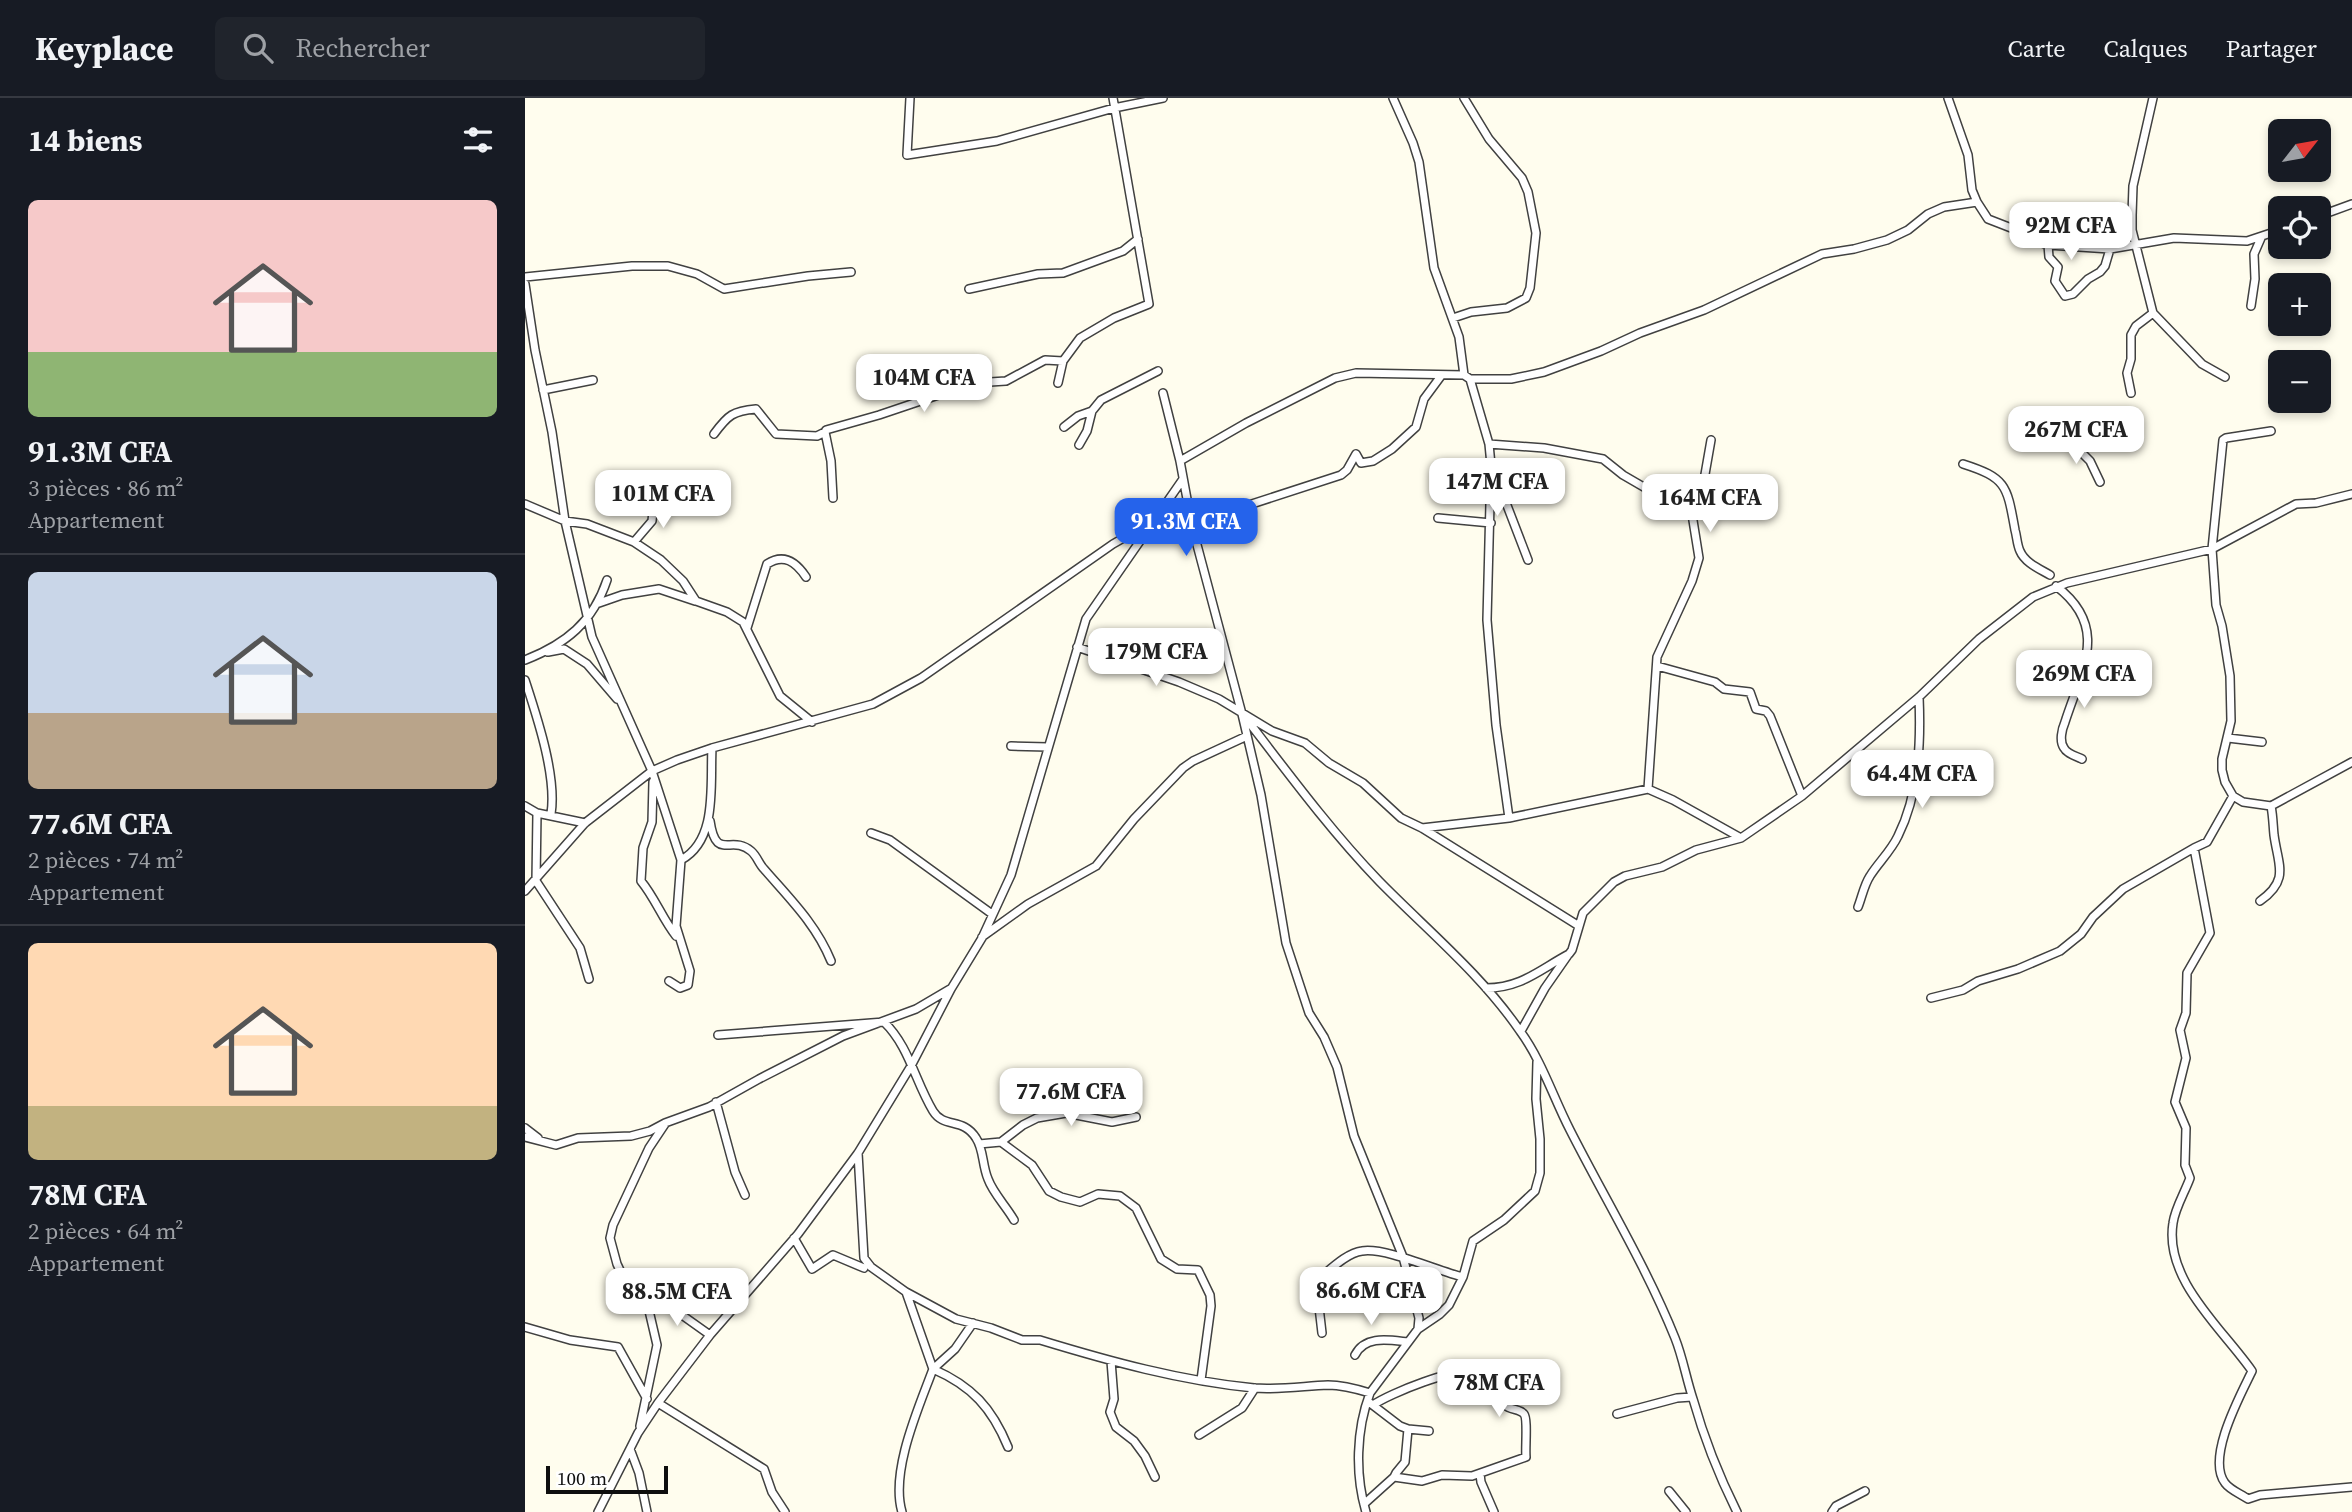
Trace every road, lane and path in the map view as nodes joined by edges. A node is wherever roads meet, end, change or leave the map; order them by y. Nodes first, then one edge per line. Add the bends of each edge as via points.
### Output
1 (910, 98) edge
2 (1113, 98) edge
3 (1163, 98) edge
4 (1393, 98) edge
5 (1464, 98) edge
6 (1948, 98) edge
7 (2153, 98) edge
8 (1114, 108) junction
9 (1977, 202) junction
10 (2352, 204) edge
11 (2331, 212) edge
12 (2268, 235) edge
13 (2261, 238) junction
14 (1137, 239) junction
15 (2136, 243) junction
16 (2047, 245) junction
17 (2110, 249) junction
18 (851, 272) dead end
19 (525, 277) edge
20 (525, 284) edge
21 (969, 289) dead end
22 (2251, 306) dead end
23 (2153, 313) junction
24 (1459, 337) junction
25 (1063, 361) junction
26 (1158, 370) dead end
27 (1441, 376) junction
28 (1467, 377) junction
29 (2225, 377) dead end
30 (593, 380) dead end
31 (1058, 383) dead end
32 (543, 390) junction
33 (1163, 393) dead end
34 (2131, 393) dead end
35 (1092, 411) junction
36 (1063, 427) dead end
37 (2271, 431) dead end
38 (825, 432) junction
39 (714, 433) dead end
40 (2068, 439) dead end
41 (1711, 440) dead end
42 (1489, 444) junction
43 (1079, 445) dead end
44 (1180, 461) junction
45 (1963, 464) dead end
46 (1491, 465) junction
47 (1183, 479) junction
48 (2100, 482) dead end
49 (2352, 494) edge
50 (833, 498) dead end
51 (654, 501) dead end
52 (525, 504) edge
53 (1691, 508) junction
54 (1438, 518) dead end
55 (565, 521) junction
56 (1151, 523) junction
57 (1491, 523) junction
58 (1192, 526) junction
59 (634, 542) junction
60 (2212, 549) junction
61 (1528, 560) dead end
62 (2050, 575) dead end
63 (806, 577) dead end
64 (607, 580) dead end
65 (2056, 586) junction
66 (696, 601) junction
67 (599, 603) junction
68 (587, 617) junction
69 (747, 628) junction
70 (1077, 647) junction
71 (544, 652) junction
72 (525, 660) edge
73 (1657, 666) junction
74 (525, 680) edge
75 (1919, 697) junction
76 (624, 708) junction
77 (1243, 714) junction
78 (812, 722) junction
79 (1247, 736) junction
80 (2228, 738) junction
81 (2262, 742) dead end
82 (1011, 746) dead end
83 (1048, 747) junction
84 (712, 748) junction
85 (2082, 759) dead end
86 (2352, 762) edge
87 (652, 771) junction
88 (1648, 789) junction
89 (1802, 796) junction
90 (2233, 796) junction
91 (525, 806) edge
92 (2271, 806) junction
93 (537, 813) junction
94 (708, 813) junction
95 (551, 814) junction
96 (1509, 818) junction
97 (585, 822) junction
98 (1422, 828) junction
99 (871, 833) dead end
100 (1741, 838) junction
101 (2194, 848) junction
102 (681, 860) junction
103 (535, 881) junction
104 (525, 891) edge
105 (2260, 901) dead end
106 (1858, 907) dead end
107 (992, 914) junction
108 (1579, 926) junction
109 (982, 938) junction
110 (678, 939) junction
111 (1569, 954) junction
112 (831, 961) dead end
113 (589, 979) dead end
114 (669, 981) dead end
115 (1486, 988) junction
116 (951, 989) junction
117 (1931, 998) dead end
118 (884, 1022) junction
119 (828, 1025) junction
120 (1521, 1031) junction
121 (717, 1035) dead end
122 (843, 1037) junction
123 (1538, 1059) junction
124 (911, 1066) junction
125 (716, 1102) junction
126 (1136, 1117) dead end
127 (665, 1123) junction
128 (525, 1128) edge
129 (525, 1137) edge
130 (1001, 1142) junction
131 (979, 1144) junction
132 (556, 1145) junction
133 (858, 1153) junction
134 (745, 1195) dead end
135 (1014, 1220) dead end
136 (794, 1238) junction
137 (1403, 1257) junction
138 (864, 1268) dead end
139 (1463, 1277) junction
140 (906, 1292) junction
141 (647, 1302) junction
142 (972, 1323) junction
143 (525, 1327) edge
144 (1418, 1329) junction
145 (1322, 1333) dead end
146 (710, 1335) junction
147 (1408, 1342) junction
148 (1355, 1355) dead end
149 (1111, 1361) junction
150 (933, 1369) junction
151 (1201, 1380) junction
152 (1255, 1388) junction
153 (1370, 1393) junction
154 (1692, 1397) junction
155 (647, 1399) junction
156 (658, 1403) junction
157 (1370, 1404) junction
158 (1617, 1414) dead end
159 (1408, 1429) junction
160 (1429, 1431) dead end
161 (638, 1433) junction
162 (1199, 1435) dead end
163 (1008, 1447) dead end
164 (630, 1448) junction
165 (1481, 1474) junction
166 (1155, 1476) dead end
167 (1394, 1477) junction
168 (2352, 1487) edge
169 (1669, 1490) dead end
170 (1865, 1491) dead end
171 (1365, 1508) edge
172 (598, 1512) edge
173 (647, 1512) edge
174 (785, 1512) edge
175 (902, 1512) edge
176 (1494, 1512) edge
177 (1686, 1512) edge
178 (1737, 1512) edge
179 (1832, 1512) edge

1 - 8 street via 907,155 997,141
2 - 8 street
3 - 8 street
4 - 24 street via 1419,162 1434,268
5 - 24 street via 1489,139 1522,178 1536,233 1526,298 1507,308 1453,318
6 - 9 street via 1968,155
7 - 15 street via 2133,186
8 - 14 street
9 - 16 street via 1988,219
9 - 28 street via 1944,207 1887,240 1822,254 1704,310 1556,368 1511,379
10 - 11 street
12 - 13 street
13 - 15 street
13 - 22 street via 2254,254
14 - 21 street via 1123,251 1063,273
14 - 25 street via 1149,304 1083,336
15 - 17 street
15 - 23 street
16 - 17 street
16 - 17 street via 2049,257 2058,267 2055,281 2065,296 2105,266
18 - 19 street via 724,289 697,274 668,266
20 - 32 street
23 - 29 street via 2202,364
23 - 34 street via 2131,335 2127,373
24 - 28 street
25 - 31 street
25 - 38 street via 1045,360 1006,381 974,383
26 - 35 street via 1101,400
27 - 28 street
27 - 44 street via 1356,373 1335,378
27 - 58 street via 1424,399 1416,427 1373,461 1361,463 1356,454 1341,475
28 - 42 street
30 - 32 street
32 - 55 street
33 - 44 street
35 - 36 street
35 - 43 street
37 - 60 street via 2223,440
38 - 39 street via 817,436 776,434 756,409 738,410
38 - 50 street
40 - 48 street via 2090,461
41 - 53 street via 1704,480
42 - 46 street
42 - 53 street via 1603,459 1654,494
44 - 47 street
45 - 62 street via 2001,482 2021,553
46 - 57 street
46 - 61 street
47 - 56 street
47 - 58 street
49 - 60 street via 2296,504
51 - 59 street via 652,521
52 - 55 street
53 - 73 street via 1699,558 1661,646
54 - 57 street
55 - 59 street via 587,524
55 - 68 street
56 - 70 street via 1086,619
56 - 78 street via 1113,544 921,678 873,704
57 - 96 street via 1487,620
58 - 77 street
59 - 66 street via 683,580
60 - 65 street
60 - 80 street via 2216,605 2230,676
63 - 69 street via 787,559 767,564
64 - 67 street
65 - 75 street via 2033,597 1979,639
65 - 85 street via 2082,612 2087,627 2087,654 2061,741 2068,752
66 - 67 street via 659,589 622,594
66 - 69 street via 727,612
67 - 68 street
68 - 71 street via 567,638
68 - 76 street
69 - 78 street via 781,696
70 - 77 street via 1179,682
70 - 83 street
71 - 72 street
71 - 76 street via 564,649 587,664
73 - 88 street
73 - 89 street via 1715,682 1724,689 1750,692 1756,709 1770,716
74 - 95 street via 553,791
75 - 89 street
75 - 106 street via 1921,737 1905,820 1868,879
76 - 87 street
77 - 79 street
77 - 98 street via 1305,743 1363,783 1401,818
77 - 115 street via 1308,799 1378,879
78 - 84 street
79 - 109 street via 1183,768 1133,819 1096,866 1028,904
79 - 137 street via 1286,943 1309,1013 1337,1067 1354,1136
80 - 81 street
80 - 90 street via 2222,770
82 - 83 street
83 - 107 street via 1011,875
84 - 87 street
84 - 94 street
86 - 92 street
87 - 97 street
87 - 102 street
87 - 110 street via 653,822 643,848 641,881
88 - 96 street
88 - 100 street
89 - 100 street
90 - 92 street
90 - 101 street via 2207,842
91 - 93 street
92 - 105 street via 2280,874 2276,887
93 - 95 street
93 - 103 street
94 - 102 street via 697,849
94 - 112 street via 713,839 751,851 812,924
95 - 97 street
96 - 98 street
97 - 103 street
98 - 108 street
99 - 107 street via 890,840
100 - 108 street via 1614,882 1584,912
101 - 117 street via 2123,889 2060,951
101 - 168 street via 2210,933 2187,973 2186,1013 2180,1030 2186,1058 2175,1102 2186,1128 2185,1165 2190,1178 2173,1223 2175,1264 2210,1320 2252,1371 2229,1418 2218,1467 2226,1484 2248,1499
102 - 110 street
103 - 104 street
103 - 113 street via 580,947
107 - 109 street
108 - 111 street
109 - 116 street
110 - 114 street via 691,977 688,985 680,988
111 - 115 street via 1524,981
111 - 120 street
115 - 120 street
116 - 118 street
116 - 124 street
118 - 119 street
118 - 122 street
118 - 124 street via 899,1039
119 - 121 street
119 - 122 street
120 - 123 street
122 - 125 street
123 - 139 street via 1539,1180 1535,1191 1473,1241
123 - 154 street via 1674,1336
124 - 131 street via 935,1115 969,1129
124 - 133 street
125 - 127 street
125 - 134 street
126 - 130 street via 1112,1122 1066,1113 1050,1115 1023,1125
127 - 132 street via 631,1136 578,1138
127 - 141 street via 649,1148 610,1238 626,1283
128 - 132 street
129 - 132 street
130 - 131 street
130 - 151 street via 1032,1165 1049,1191 1061,1197 1080,1202 1098,1194 1120,1196 1136,1208 1161,1259 1177,1269 1198,1270 1211,1306
131 - 135 street via 988,1180
133 - 136 street
133 - 140 street via 864,1258
136 - 138 street via 813,1269 833,1255
136 - 146 street
137 - 139 street
137 - 144 street
137 - 145 street via 1362,1251 1349,1255 1316,1281
139 - 144 street via 1449,1305
140 - 142 street
140 - 150 street
141 - 146 street via 664,1303
141 - 155 street via 656,1345
142 - 149 street
142 - 150 street via 955,1349
143 - 155 street via 618,1347
144 - 147 street
146 - 156 street
147 - 148 street via 1376,1340
147 - 153 street
149 - 151 street
149 - 166 street via 1114,1399 1110,1412 1116,1427 1134,1441
150 - 163 street via 954,1378 986,1406
150 - 175 street via 910,1431 900,1483
151 - 152 street
152 - 153 street via 1329,1385
152 - 162 street via 1242,1408
153 - 157 street
154 - 158 street
154 - 178 street
155 - 161 street
156 - 161 street
156 - 174 street via 764,1469
157 - 159 street
157 - 165 street via 1465,1371 1479,1376 1507,1408 1521,1411 1525,1417 1526,1457
157 - 171 street via 1361,1425 1359,1455
159 - 160 street
159 - 167 street via 1405,1462
161 - 164 street
164 - 172 street
164 - 173 street
165 - 167 street via 1442,1475 1422,1481
165 - 176 street
167 - 171 street
169 - 177 street
170 - 179 street

